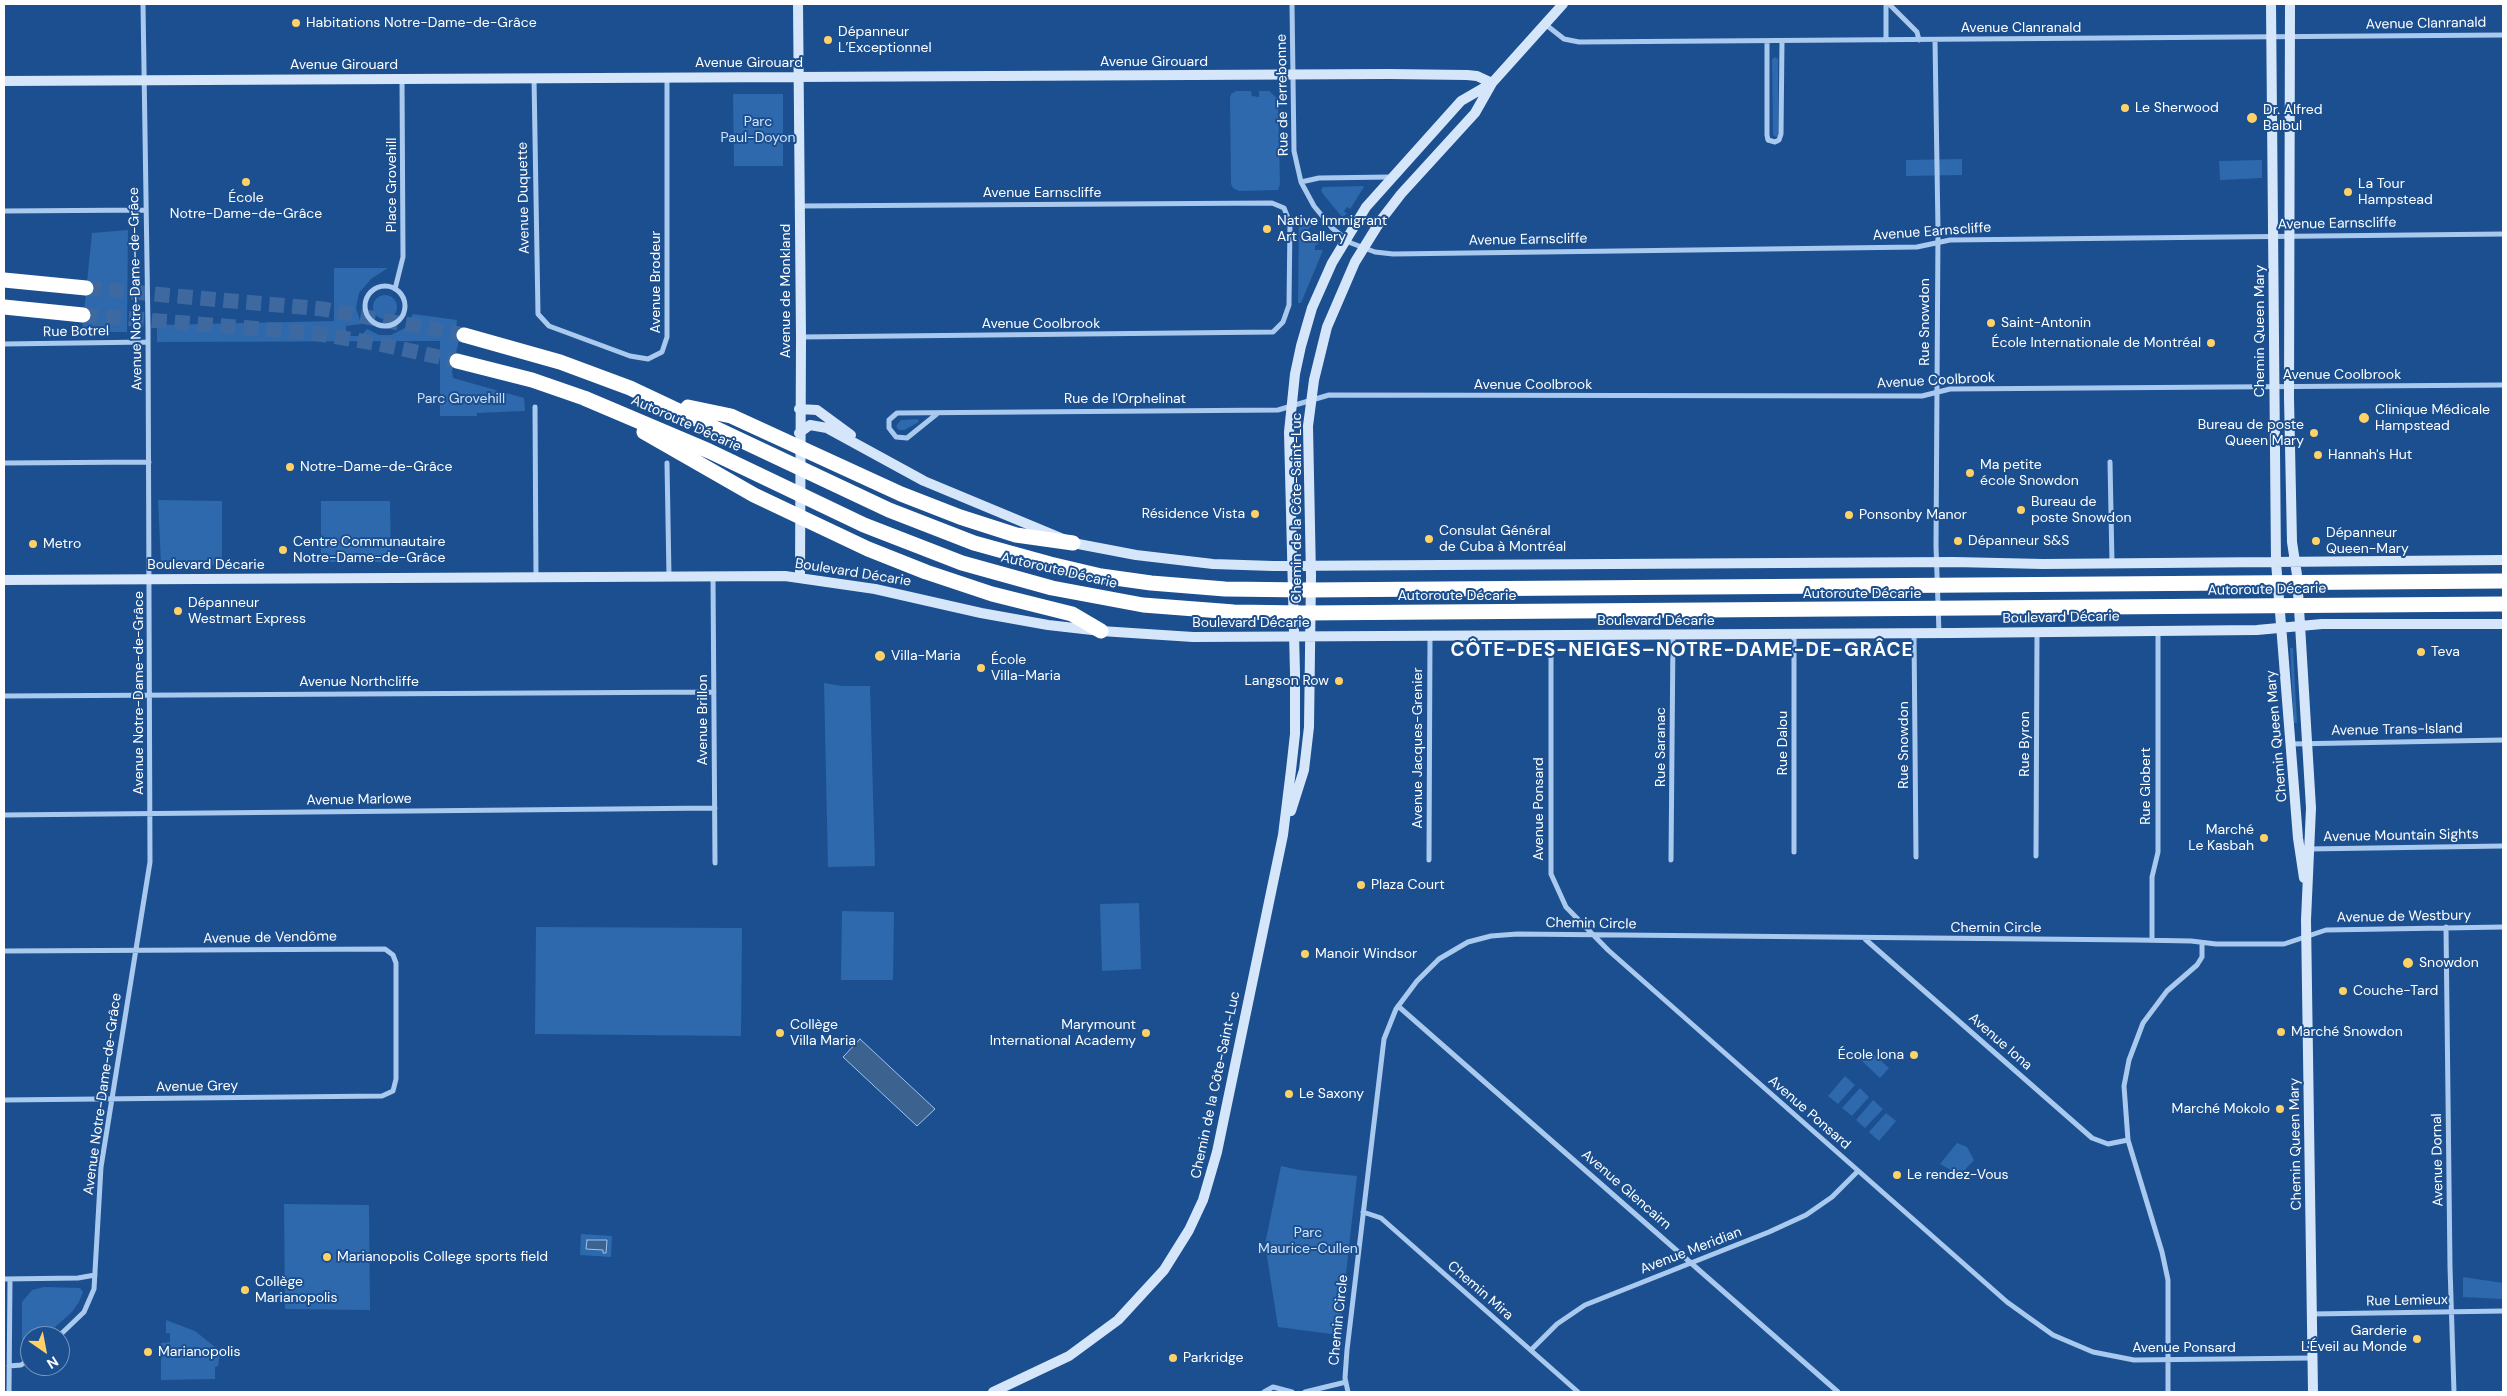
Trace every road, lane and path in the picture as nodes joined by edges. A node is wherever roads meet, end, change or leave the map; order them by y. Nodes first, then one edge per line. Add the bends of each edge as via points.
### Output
1 (143, 4) edge
2 (798, 4) edge
3 (1292, 4) edge
4 (1563, 4) edge
5 (1887, 4) edge
6 (2271, 4) edge
7 (2290, 4) edge
8 (1545, 24) junction
9 (2503, 35) edge
10 (2290, 37) junction
11 (2271, 38) junction
12 (1886, 40) junction
13 (1919, 40) junction
14 (1935, 40) junction
15 (1767, 41) junction
16 (1782, 41) junction
17 (1293, 74) junction
18 (799, 77) junction
19 (534, 78) junction
20 (667, 78) junction
21 (402, 79) junction
22 (144, 80) junction
23 (4, 81) edge
24 (1492, 83) junction
25 (1390, 177) junction
26 (1301, 182) junction
27 (799, 206) junction
28 (146, 210) junction
29 (4, 211) edge
30 (2503, 234) edge
31 (2273, 236) junction
32 (2289, 236) junction
33 (1345, 239) junction
34 (1936, 242) junction
35 (1362, 248) junction
36 (4, 280) edge
37 (86, 288) tunnel mouth
38 (395, 289) junction
39 (4, 307) edge
40 (83, 315) tunnel mouth
41 (540, 318) joint
42 (1280, 327) joint
43 (464, 335) tunnel mouth
44 (801, 337) junction
45 (148, 342) junction
46 (4, 344) edge
47 (457, 361) tunnel mouth
48 (2503, 385) edge
49 (2274, 387) junction
50 (2289, 387) junction
51 (1936, 393) junction
52 (584, 398) junction
53 (1311, 399) junction
54 (660, 401) junction
55 (1291, 406) junction
56 (535, 407) dead end
57 (799, 409) junction
58 (938, 413) junction
59 (799, 433) junction
60 (882, 458) junction
61 (149, 462) junction
62 (2110, 462) dead end
63 (4, 463) edge
64 (667, 463) dead end
65 (1073, 543) junction
66 (2503, 560) edge
67 (2112, 564) junction
68 (2276, 565) junction
69 (2296, 565) junction
70 (1937, 567) junction
71 (1292, 571) junction
72 (1310, 571) junction
73 (669, 576) junction
74 (713, 576) junction
75 (536, 577) junction
76 (800, 578) junction
77 (150, 579) junction
78 (4, 580) edge
79 (2503, 581) edge
80 (2503, 604) edge
81 (2300, 623) junction
82 (2280, 624) junction
83 (2503, 624) edge
84 (1939, 629) junction
85 (1101, 631) junction
86 (2158, 631) junction
87 (1294, 632) junction
88 (1310, 632) junction
89 (2037, 632) junction
90 (1914, 633) junction
91 (1794, 634) junction
92 (1551, 635) junction
93 (1673, 635) junction
94 (1430, 636) junction
95 (714, 692) junction
96 (150, 695) junction
97 (4, 696) edge
98 (2503, 740) edge
99 (2307, 743) junction
100 (2291, 744) junction
101 (715, 808) junction
102 (150, 813) junction
103 (4, 815) edge
104 (1283, 835) junction
105 (2503, 846) edge
106 (2311, 849) junction
107 (2300, 850) junction
108 (1794, 852) dead end
109 (2036, 856) dead end
110 (1916, 857) dead end
111 (1429, 860) dead end
112 (1671, 860) dead end
113 (715, 863) dead end
114 (2306, 896) junction
115 (2503, 926) edge
116 (2446, 928) junction
117 (1594, 936) junction
118 (2306, 936) junction
119 (1865, 938) junction
120 (2152, 940) junction
121 (2202, 943) junction
122 (136, 950) junction
123 (4, 951) edge
124 (1398, 1006) junction
125 (390, 1094) joint
126 (112, 1099) junction
127 (4, 1100) edge
128 (2128, 1140) junction
129 (1858, 1171) junction
130 (1363, 1212) junction
131 (1691, 1263) junction
132 (95, 1275) junction
133 (7, 1279) edge
134 (2503, 1311) edge
135 (2452, 1312) junction
136 (2312, 1314) junction
137 (70, 1326) edge
138 (1531, 1350) junction
139 (2312, 1358) junction
140 (2169, 1360) junction
141 (20, 1365) edge
142 (9, 1366) junction
143 (1346, 1382) junction
144 (9, 1392) edge
145 (993, 1392) edge
146 (1264, 1392) edge
147 (1292, 1392) edge
148 (1305, 1392) edge
149 (1348, 1392) edge
150 (1578, 1392) edge
151 (1838, 1392) edge
152 (2168, 1392) edge
153 (2313, 1392) edge
154 (2454, 1392) edge

1 - 22 street, Avenue Notre-Dame-de-Grâce
2 - 18 main road, Avenue de Monkland
3 - 17 street, Rue de Terrebonne
4 - 8 main road, Chemin de la Côte-Saint-Luc
5 - 12 street
5 - 13 street via 1917,32
6 - 11 main road, Chemin Queen Mary
7 - 10 main road, Chemin Queen Mary
8 - 15 street, Avenue Clanranald via 1564,39 1579,42
8 - 24 main road, Chemin de la Côte-Saint-Luc
9 - 10 street, Avenue Clanranald
10 - 11 street, Avenue Clanranald
10 - 32 main road, Chemin Queen Mary
11 - 14 street, Avenue Clanranald
11 - 31 main road, Chemin Queen Mary
12 - 13 street, Avenue Clanranald
12 - 16 street, Avenue Clanranald
13 - 14 street, Avenue Clanranald
14 - 34 street, Rue Snowdon
15 - 16 street, Avenue Clanranald
15 - 16 street via 1767,135 1772,142 1779,140 1781,134
17 - 18 main road, Avenue Girouard
17 - 24 main road, Avenue Girouard via 1462,74
17 - 26 street, Rue de Terrebonne via 1294,151
18 - 20 main road, Avenue Girouard
18 - 27 main road, Avenue de Monkland
19 - 20 main road, Avenue Girouard
19 - 21 main road, Avenue Girouard
19 - 41 street, Avenue Duquette via 536,305
20 - 41 street, Avenue Brodeur via 665,348 654,358 634,357 549,326
21 - 22 main road, Avenue Girouard
21 - 38 street, Place Grovehill via 403,257
22 - 23 main road, Avenue Girouard
22 - 28 street, Avenue Notre-Dame-de-Grâce
24 - 25 main road, Chemin de la Côte-Saint-Luc via 1461,101
24 - 35 main road, Chemin de la Côte-Saint-Luc via 1475,113 1401,194
25 - 26 street via 1319,178
25 - 33 main road, Chemin de la Côte-Saint-Luc
26 - 33 street, Rue de Terrebonne via 1322,217
27 - 42 street, Avenue Earnscliffe via 1272,203 1284,208 1290,223 1290,292
27 - 44 main road, Avenue de Monkland
28 - 29 street
28 - 45 street, Avenue Notre-Dame-de-Grâce
30 - 32 street, Avenue Earnscliffe
31 - 32 street, Avenue Earnscliffe
31 - 34 street, Avenue Earnscliffe
31 - 49 main road, Chemin Queen Mary
32 - 50 main road, Chemin Queen Mary
33 - 35 street, Rue de Terrebonne
33 - 55 main road, Chemin de la Côte-Saint-Luc via 1308,321
34 - 35 street, Avenue Earnscliffe via 1917,247 1394,254
34 - 51 street, Rue Snowdon
35 - 53 main road, Chemin de la Côte-Saint-Luc via 1340,291 1327,327
36 - 37 highway
38 - 38 street via 379,287 367,296 365,310 375,323 390,325 402,315 404,301
39 - 40 highway
42 - 44 street, Avenue Coolbrook via 1268,333
43 - 54 highway, Autoroute Décarie via 583,369
44 - 57 main road, Avenue de Monkland
45 - 46 street, Rue Botrel
45 - 61 street, Avenue Notre-Dame-de-Grâce
47 - 52 highway, Autoroute Décarie via 532,380
48 - 50 street, Avenue Coolbrook
49 - 50 street, Avenue Coolbrook
49 - 51 street, Avenue Coolbrook via 1950,389
49 - 68 main road, Chemin Queen Mary
50 - 69 main road, Chemin Queen Mary via 2292,542
51 - 53 street, Avenue Coolbrook via 1922,396 1329,395
51 - 70 street, Rue Snowdon
52 - 80 highway, Autoroute Décarie via 709,451 864,525 938,554 1052,588 1150,606 1234,612 1321,613
52 - 85 highway via 754,495 823,529 942,578 1072,614
53 - 55 street, Rue de l'Orphelinat
53 - 72 main road, Chemin de la Côte-Saint-Luc via 1308,444
54 - 65 highway via 731,416 907,496 980,524 1016,535
54 - 79 highway, Autoroute Décarie via 889,510 974,543 1102,576 1175,585 1307,590
55 - 58 street, Rue de l'Orphelinat via 1278,410
55 - 71 main road, Chemin de la Côte-Saint-Luc via 1288,448
56 - 75 street
57 - 59 main road, Avenue de Monkland
57 - 60 main road via 820,412
58 - 58 street, Rue de l'Orphelinat via 907,438 896,437 889,428 889,420 897,413
59 - 60 main road via 810,425 821,426
59 - 76 main road, Avenue de Monkland
60 - 65 main road via 924,481
61 - 63 street
61 - 77 street, Avenue Notre-Dame-de-Grâce
62 - 67 street
64 - 73 street
65 - 71 main road via 1188,562
66 - 69 main road
67 - 68 main road
67 - 70 main road
68 - 69 main road
68 - 82 main road, Chemin Queen Mary
69 - 81 main road, Chemin Queen Mary
70 - 72 main road
70 - 84 street, Rue Snowdon
71 - 72 main road
71 - 87 main road, Chemin de la Côte-Saint-Luc
72 - 88 main road, Chemin de la Côte-Saint-Luc
73 - 74 main road, Boulevard Décarie
73 - 75 main road, Boulevard Décarie
74 - 76 main road, Boulevard Décarie
74 - 95 street, Avenue Brillon
75 - 77 main road, Boulevard Décarie
76 - 85 main road, Boulevard Décarie via 875,589 1021,621
77 - 78 main road, Boulevard Décarie
77 - 96 street, Avenue Notre-Dame-de-Grâce
81 - 82 main road, Boulevard Décarie
81 - 83 main road, Boulevard Décarie
81 - 99 main road, Chemin Queen Mary
82 - 86 main road, Boulevard Décarie
82 - 100 main road, Chemin Queen Mary
84 - 89 main road, Boulevard Décarie
84 - 90 main road, Boulevard Décarie
85 - 87 main road, Boulevard Décarie via 1193,637
86 - 89 main road, Boulevard Décarie
86 - 120 street, Rue Globert via 2158,852 2152,877
87 - 88 main road, Boulevard Décarie
87 - 104 main road, Chemin de la Côte-Saint-Luc via 1295,734
88 - 94 main road, Boulevard Décarie
88 - 104 main road, Chemin de la Côte-Saint-Luc via 1310,711 1305,763
89 - 109 street, Rue Byron
90 - 91 main road, Boulevard Décarie
90 - 110 street, Rue Snowdon
91 - 93 main road, Boulevard Décarie
91 - 108 street, Rue Dalou
92 - 93 main road, Boulevard Décarie
92 - 94 main road, Boulevard Décarie
92 - 117 street, Avenue Ponsard via 1551,874 1566,907
93 - 112 street, Rue Saranac
94 - 111 street, Avenue Jacques-Grenier
95 - 96 street, Avenue Northcliffe
95 - 101 street, Avenue Brillon
96 - 97 street, Avenue Northcliffe
96 - 102 street, Avenue Notre-Dame-de-Grâce
98 - 99 street, Avenue Trans-Island
99 - 100 street, Avenue Trans-Island
99 - 106 main road, Chemin Queen Mary
100 - 107 main road, Chemin Queen Mary
101 - 102 street, Avenue Marlowe
101 - 113 street, Avenue Brillon
102 - 103 street, Avenue Marlowe
102 - 122 street, Avenue Notre-Dame-de-Grâce via 149,876
104 - 145 main road, Chemin de la Côte-Saint-Luc via 1217,1152 1203,1200 1189,1230 1154,1283 1109,1328 1061,1361
105 - 106 street, Avenue Mountain Sights
106 - 107 street, Avenue Mountain Sights
106 - 114 main road, Chemin Queen Mary
107 - 114 main road, Chemin Queen Mary
114 - 118 main road, Chemin Queen Mary
115 - 116 street, Avenue de Westbury
116 - 118 street, Avenue de Westbury via 2326,930
116 - 135 street, Avenue Dornal
117 - 119 street, Chemin Circle
117 - 124 street, Chemin Circle via 1504,935 1468,942 1430,966
117 - 129 street, Avenue Ponsard
118 - 121 street, Chemin Circle via 2284,944
118 - 136 main road, Chemin Queen Mary
119 - 120 street, Chemin Circle
119 - 128 street, Avenue Iona via 2092,1138 2108,1144
120 - 121 street, Chemin Circle
121 - 128 street via 2200,961 2157,1003 2134,1043 2124,1086
122 - 123 street, Avenue de Vendôme
122 - 125 street, Avenue de Vendôme via 388,950 395,958 396,970 396,1084
122 - 126 street, Avenue Notre-Dame-de-Grâce
124 - 130 street, Chemin Circle via 1382,1048
124 - 131 street, Avenue Glencairn
125 - 126 street, Avenue Grey
126 - 127 street, Avenue Grey
126 - 132 street, Avenue Notre-Dame-de-Grâce via 98,1195
128 - 140 street via 2166,1271
129 - 131 street, Avenue Meridian via 1832,1197 1806,1215
129 - 140 street, Avenue Ponsard via 2021,1314 2044,1330 2072,1344 2112,1356
130 - 138 street, Chemin Mira via 1381,1218
130 - 143 street, Chemin Circle
131 - 138 street, Avenue Meridian via 1578,1309 1557,1324
131 - 151 street, Avenue Glencairn
132 - 133 street
132 - 137 street, Avenue Notre-Dame-de-Grâce via 89,1304
133 - 142 street
134 - 135 street, Rue Lemieux
135 - 136 street, Rue Lemieux
135 - 154 street, Avenue Dornal
136 - 139 main road, Chemin Queen Mary
138 - 150 street, Chemin Mira
139 - 140 street, Avenue Ponsard
139 - 153 main road, Chemin Queen Mary
140 - 152 street
141 - 142 street
142 - 144 street
143 - 148 street
143 - 149 street, Chemin Circle
146 - 147 street via 1273,1386

